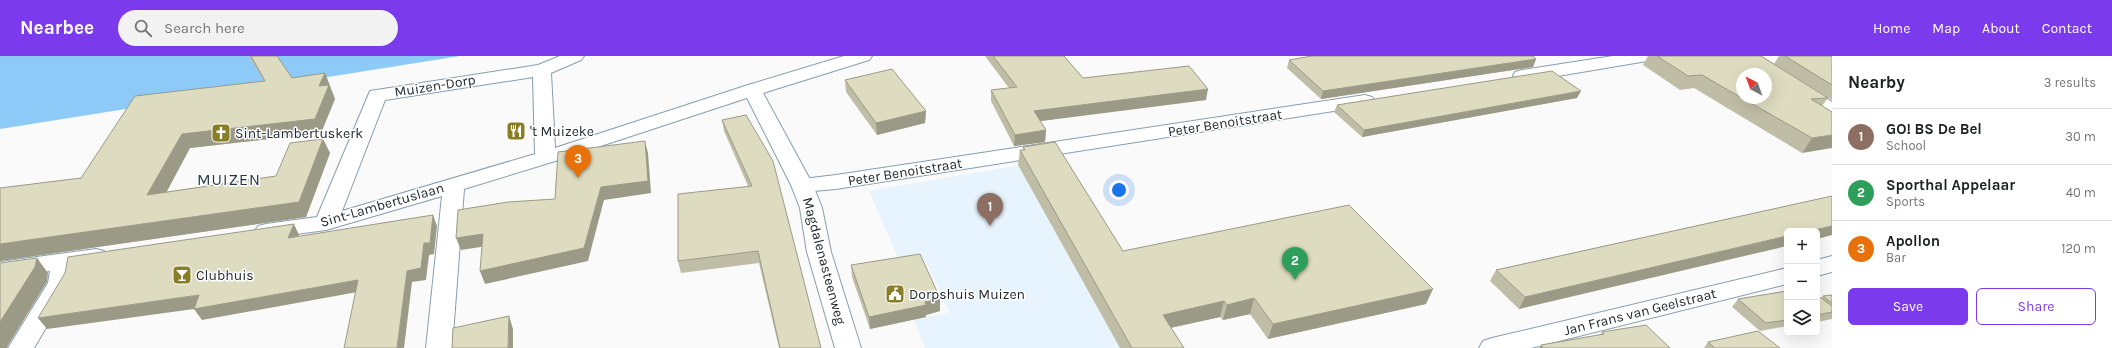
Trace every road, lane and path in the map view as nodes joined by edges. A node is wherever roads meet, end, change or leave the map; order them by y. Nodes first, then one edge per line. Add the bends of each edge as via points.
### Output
1 (575, 56) edge
2 (863, 56) edge
3 (1647, 56) edge
4 (1747, 56) edge
5 (542, 70) junction
6 (1505, 79) edge
7 (752, 90) junction
8 (1386, 97) edge
9 (1832, 111) edge
10 (545, 158) junction
11 (454, 185) junction
12 (802, 185) junction
13 (326, 223) junction
14 (249, 234) edge
15 (118, 253) edge
16 (64, 262) junction
17 (1832, 264) edge
18 (1820, 267) edge
19 (0, 270) edge
20 (1784, 277) edge
21 (21, 348) edge
22 (439, 348) edge
23 (848, 348) edge
24 (1492, 348) edge

1 - 5 street
2 - 7 street, Sint-Lambertuslaan
3 - 6 street
4 - 9 street
5 - 10 street
5 - 13 street, Muizen-Dorp via 377,95
7 - 10 street, Sint-Lambertuslaan
7 - 12 street, Magdalenasteenweg
8 - 12 street, Peter Benoitstraat via 852,180
10 - 11 street, Sint-Lambertuslaan
11 - 13 street, Sint-Lambertuslaan
11 - 22 street
12 - 23 street, Magdalenasteenweg via 811,208 819,252
13 - 14 street, Sint-Lambertuslaan
15 - 16 street
16 - 19 street
16 - 21 street via 60,284
17 - 18 street
20 - 24 street, Jan Frans van Geelstraat

